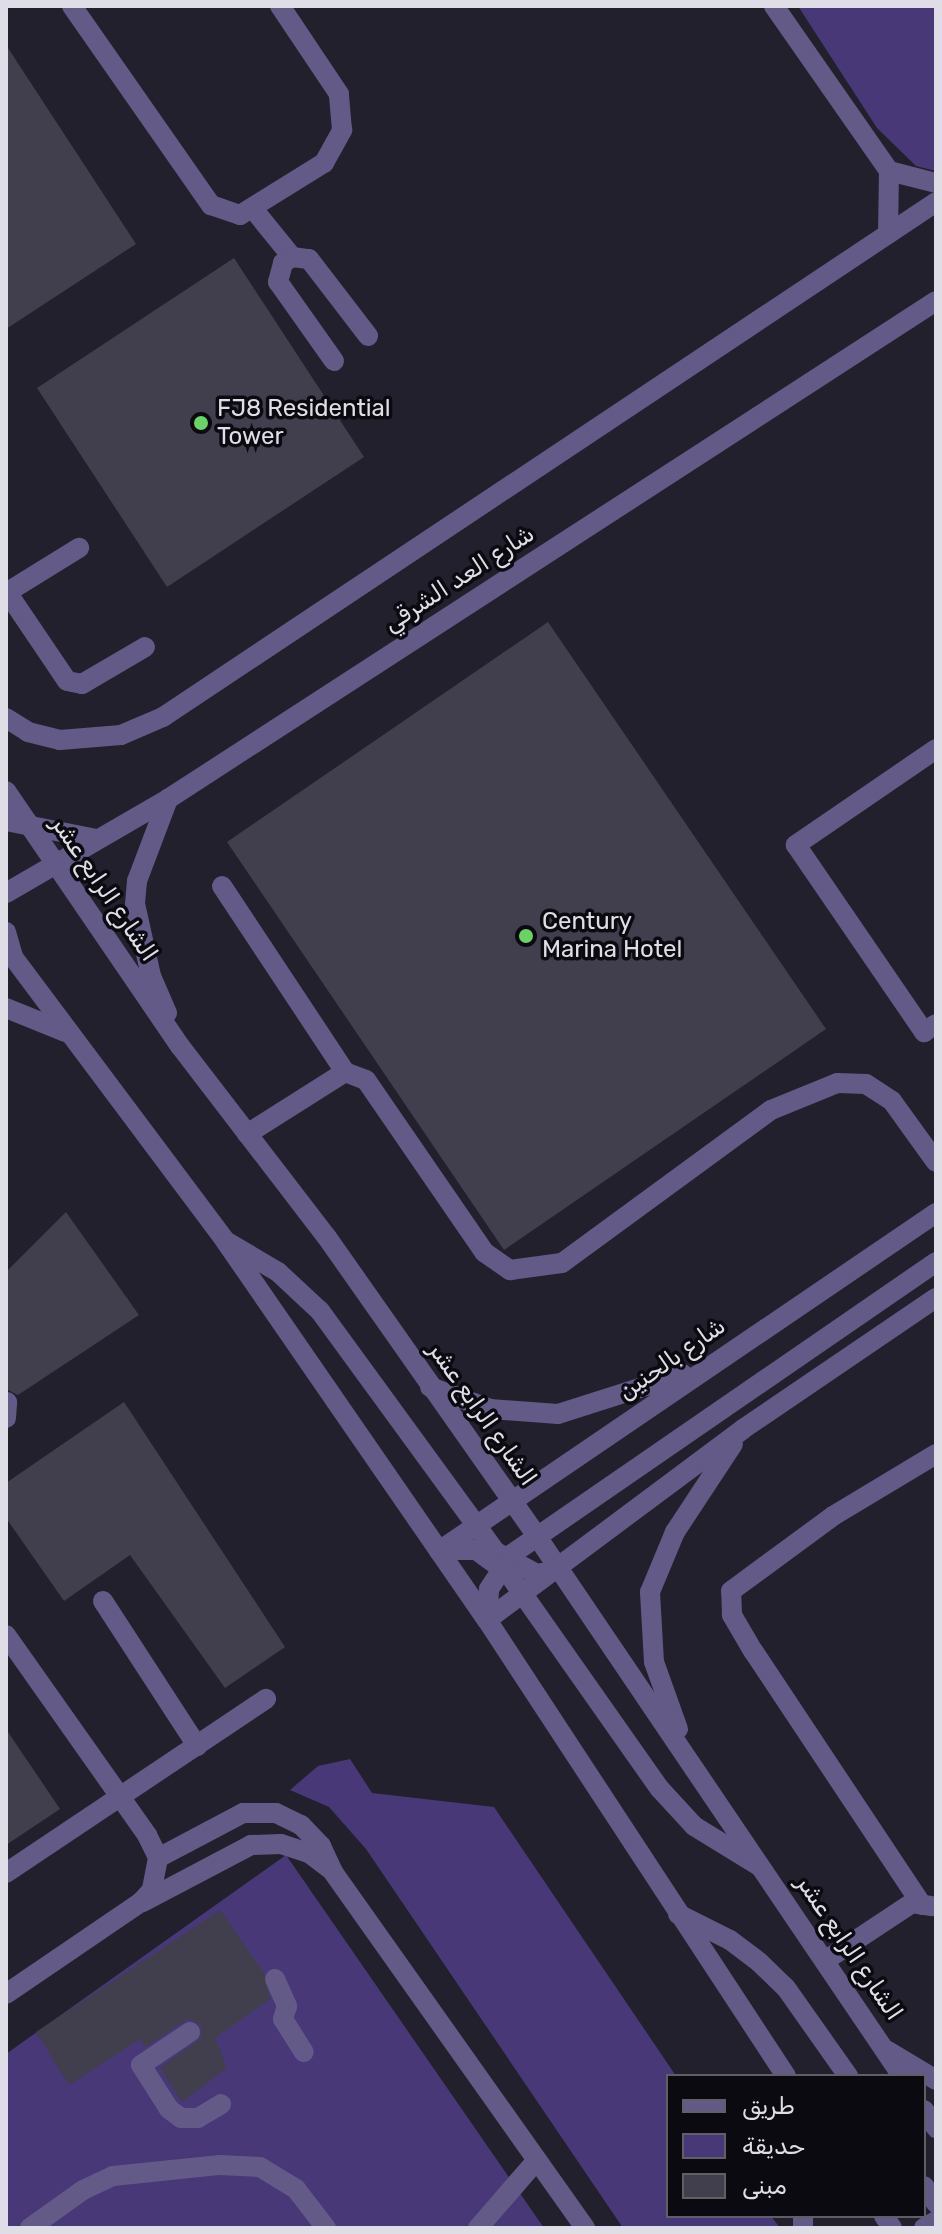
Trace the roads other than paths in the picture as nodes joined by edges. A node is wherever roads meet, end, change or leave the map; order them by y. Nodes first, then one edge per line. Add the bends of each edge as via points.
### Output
1 (72, 6) edge
2 (280, 6) edge
3 (774, 6) edge
4 (889, 171) junction
5 (936, 183) edge
6 (936, 202) edge
7 (254, 210) junction
8 (888, 234) junction
9 (292, 257) junction
10 (932, 308) edge
11 (368, 336) dead end
12 (334, 361) dead end
13 (79, 548) dead end
14 (7, 593) edge
15 (145, 647) dead end
16 (6, 718) edge
17 (936, 749) edge
18 (6, 791) edge
19 (168, 799) junction
20 (6, 821) edge
21 (33, 829) junction
22 (96, 839) junction
23 (55, 864) junction
24 (222, 886) dead end
25 (6, 893) edge
26 (6, 932) edge
27 (6, 1008) edge
28 (936, 1024) edge
29 (65, 1032) junction
30 (180, 1046) junction
31 (345, 1072) junction
32 (247, 1134) junction
33 (936, 1162) edge
34 (936, 1213) edge
35 (226, 1242) junction
36 (936, 1262) edge
37 (936, 1298) edge
38 (706, 1367) junction
39 (429, 1387) junction
40 (7, 1402) edge
41 (6, 1418) edge
42 (743, 1429) junction
43 (936, 1454) edge
44 (512, 1502) junction
45 (475, 1528) junction
46 (536, 1535) junction
47 (439, 1551) junction
48 (503, 1563) junction
49 (557, 1570) junction
50 (524, 1594) junction
51 (103, 1601) dead end
52 (487, 1620) junction
53 (6, 1635) edge
54 (266, 1699) dead end
55 (197, 1746) junction
56 (686, 1752) junction
57 (120, 1795) junction
58 (158, 1858) junction
59 (766, 1871) junction
60 (333, 1872) junction
61 (6, 1873) edge
62 (141, 1902) junction
63 (929, 1905) edge
64 (674, 1912) junction
65 (826, 1960) junction
66 (275, 1979) dead end
67 (6, 1994) edge
68 (190, 2032) dead end
69 (884, 2049) junction
70 (304, 2052) dead end
71 (785, 2074) edge
72 (846, 2074) edge
73 (901, 2074) edge
74 (926, 2074) edge
75 (221, 2104) dead end
76 (537, 2160) junction
77 (936, 2221) edge
78 (579, 2226) edge
79 (30, 2228) edge
80 (326, 2228) edge
81 (478, 2228) edge
82 (924, 2228) edge

1 - 7 street via 211,205 225,213
2 - 7 street via 339,94 342,130 324,163
3 - 4 street
4 - 5 street
4 - 8 street
6 - 8 street, شارع العد الشرقي
7 - 9 street
8 - 16 street, شارع العد الشرقي via 163,717 121,735 60,740 28,732
9 - 11 street via 315,265
9 - 12 street via 283,263 278,282
10 - 19 street, شارع العد الشرقي
13 - 14 street
14 - 15 street via 67,681 82,684
17 - 28 street via 796,845 924,1032
18 - 21 street, الشارع الرابع عشر
19 - 22 street, شارع العد الشرقي
19 - 30 street via 137,881 135,904 151,976
20 - 21 street
21 - 22 street
21 - 23 street, الشارع الرابع عشر
22 - 23 street, شارع العد الشرقي
23 - 25 street, شارع العد الشرقي
23 - 30 street, الشارع الرابع عشر
24 - 31 street
26 - 29 street via 13,957
27 - 29 street
29 - 35 street
30 - 32 street, الشارع الرابع عشر
31 - 32 street
31 - 33 street via 366,1080 484,1252 510,1270 562,1263 771,1110 837,1083 866,1084 892,1101
32 - 39 street, الشارع الرابع عشر
34 - 38 street, شارع بالحنين
35 - 45 street via 278,1272 320,1311
35 - 47 street
36 - 46 street
37 - 42 street
38 - 39 street via 558,1414 490,1409
38 - 44 street, شارع بالحنين
39 - 44 street, الشارع الرابع عشر
40 - 41 street
42 - 49 street
42 - 56 street via 675,1532 650,1592 654,1662
43 - 63 street via 833,1516 731,1591 732,1615 753,1651
44 - 45 street, شارع بالحنين
44 - 46 street, الشارع الرابع عشر
45 - 47 street, شارع بالحنين
45 - 48 street
46 - 48 street
46 - 49 street, الشارع الرابع عشر
47 - 48 street via 476,1550
47 - 52 street
48 - 49 street via 537,1574
48 - 50 street
48 - 52 street via 489,1589
49 - 50 street
49 - 56 street, الشارع الرابع عشر
50 - 52 street
50 - 59 street via 660,1789 694,1826
51 - 55 street
52 - 64 street
53 - 57 street
54 - 55 street
55 - 57 street
56 - 59 street, الشارع الرابع عشر
57 - 58 street
57 - 61 street
58 - 60 street via 243,1813 276,1813 311,1836
58 - 62 street via 152,1890
59 - 65 street, الشارع الرابع عشر
60 - 62 street via 309,1853 281,1844 251,1845
60 - 76 street
62 - 67 street
63 - 65 street via 912,1903 890,1914
64 - 71 street
64 - 72 street via 730,1940 768,1971
65 - 69 street, الشارع الرابع عشر
66 - 70 street via 287,2006 283,2019
68 - 75 street via 141,2065 169,2109 181,2118 198,2118
69 - 73 street, الشارع الرابع عشر
69 - 74 street
76 - 78 street
76 - 81 street
77 - 82 street
79 - 80 street via 83,2190 113,2176 220,2165 260,2167 272,2174 296,2189

